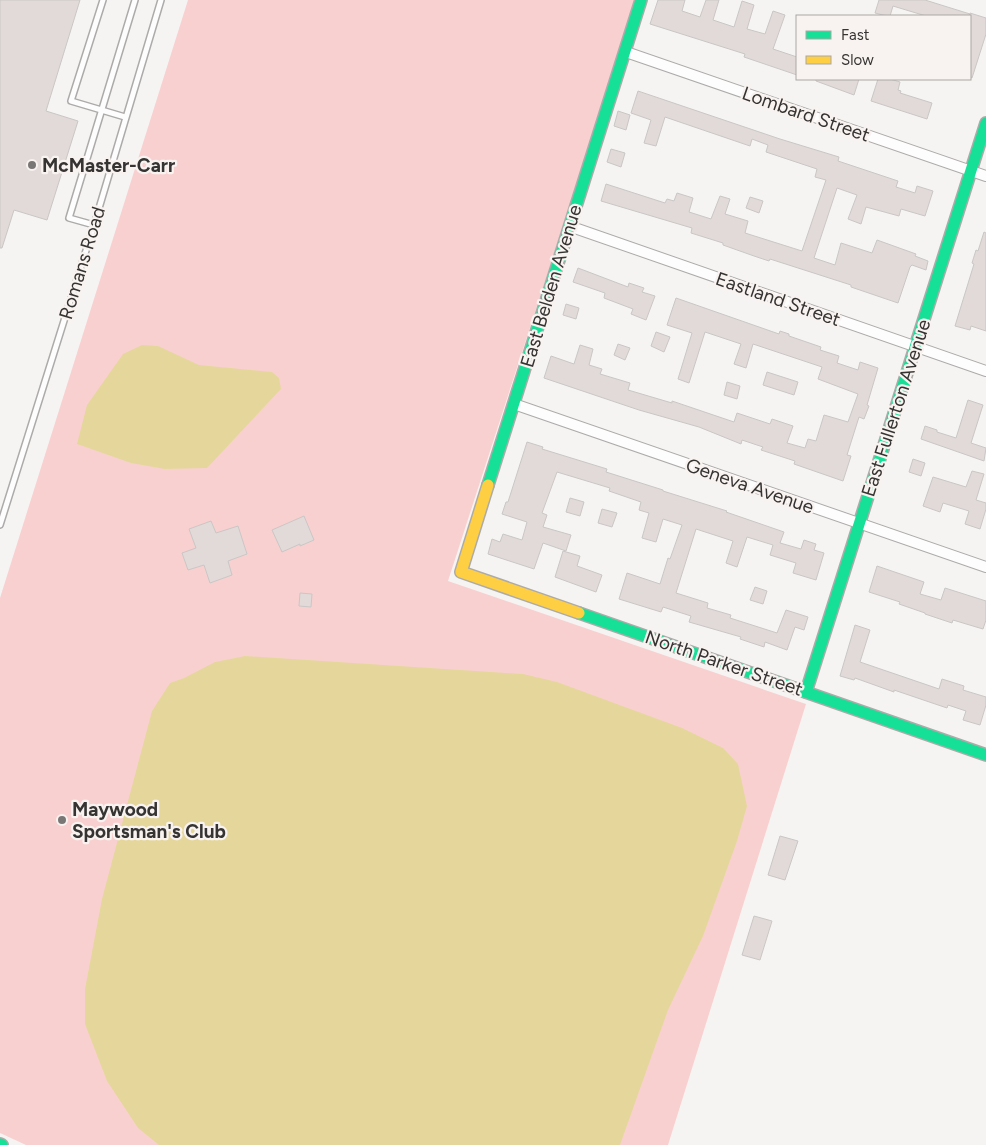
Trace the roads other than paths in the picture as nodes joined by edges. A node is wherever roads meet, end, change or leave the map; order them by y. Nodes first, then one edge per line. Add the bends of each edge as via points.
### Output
1 (103, 0) edge
2 (135, 0) edge
3 (161, 0) edge
4 (641, 0) edge
5 (626, 52) junction
6 (101, 110) junction
7 (125, 118) junction
8 (986, 123) edge
9 (971, 171) junction
10 (986, 176) edge
11 (94, 225) junction
12 (569, 226) junction
13 (915, 346) junction
14 (986, 371) edge
15 (514, 404) junction
16 (859, 523) junction
17 (0, 524) edge
18 (986, 567) edge
19 (461, 572) joint
20 (806, 692) junction
21 (986, 755) edge

1 - 6 lane via 71,101
2 - 6 lane
3 - 7 lane, Romans Road
4 - 5 street, East Belden Avenue
5 - 9 street, Lombard Street
5 - 12 street, East Belden Avenue
6 - 7 lane
6 - 11 lane via 69,218
7 - 11 lane, Romans Road
8 - 9 street, East Fullerton Avenue
9 - 10 street, Lombard Street
9 - 13 street, East Fullerton Avenue
11 - 17 lane, Romans Road
12 - 13 street, Eastland Street
12 - 15 street, East Belden Avenue
13 - 14 street, Eastland Street
13 - 16 street, East Fullerton Avenue
15 - 16 street, Geneva Avenue
15 - 19 street, East Belden Avenue
16 - 18 street, Geneva Avenue
16 - 20 street, East Fullerton Avenue
19 - 20 street, North Parker Street
20 - 21 street, North Parker Street

